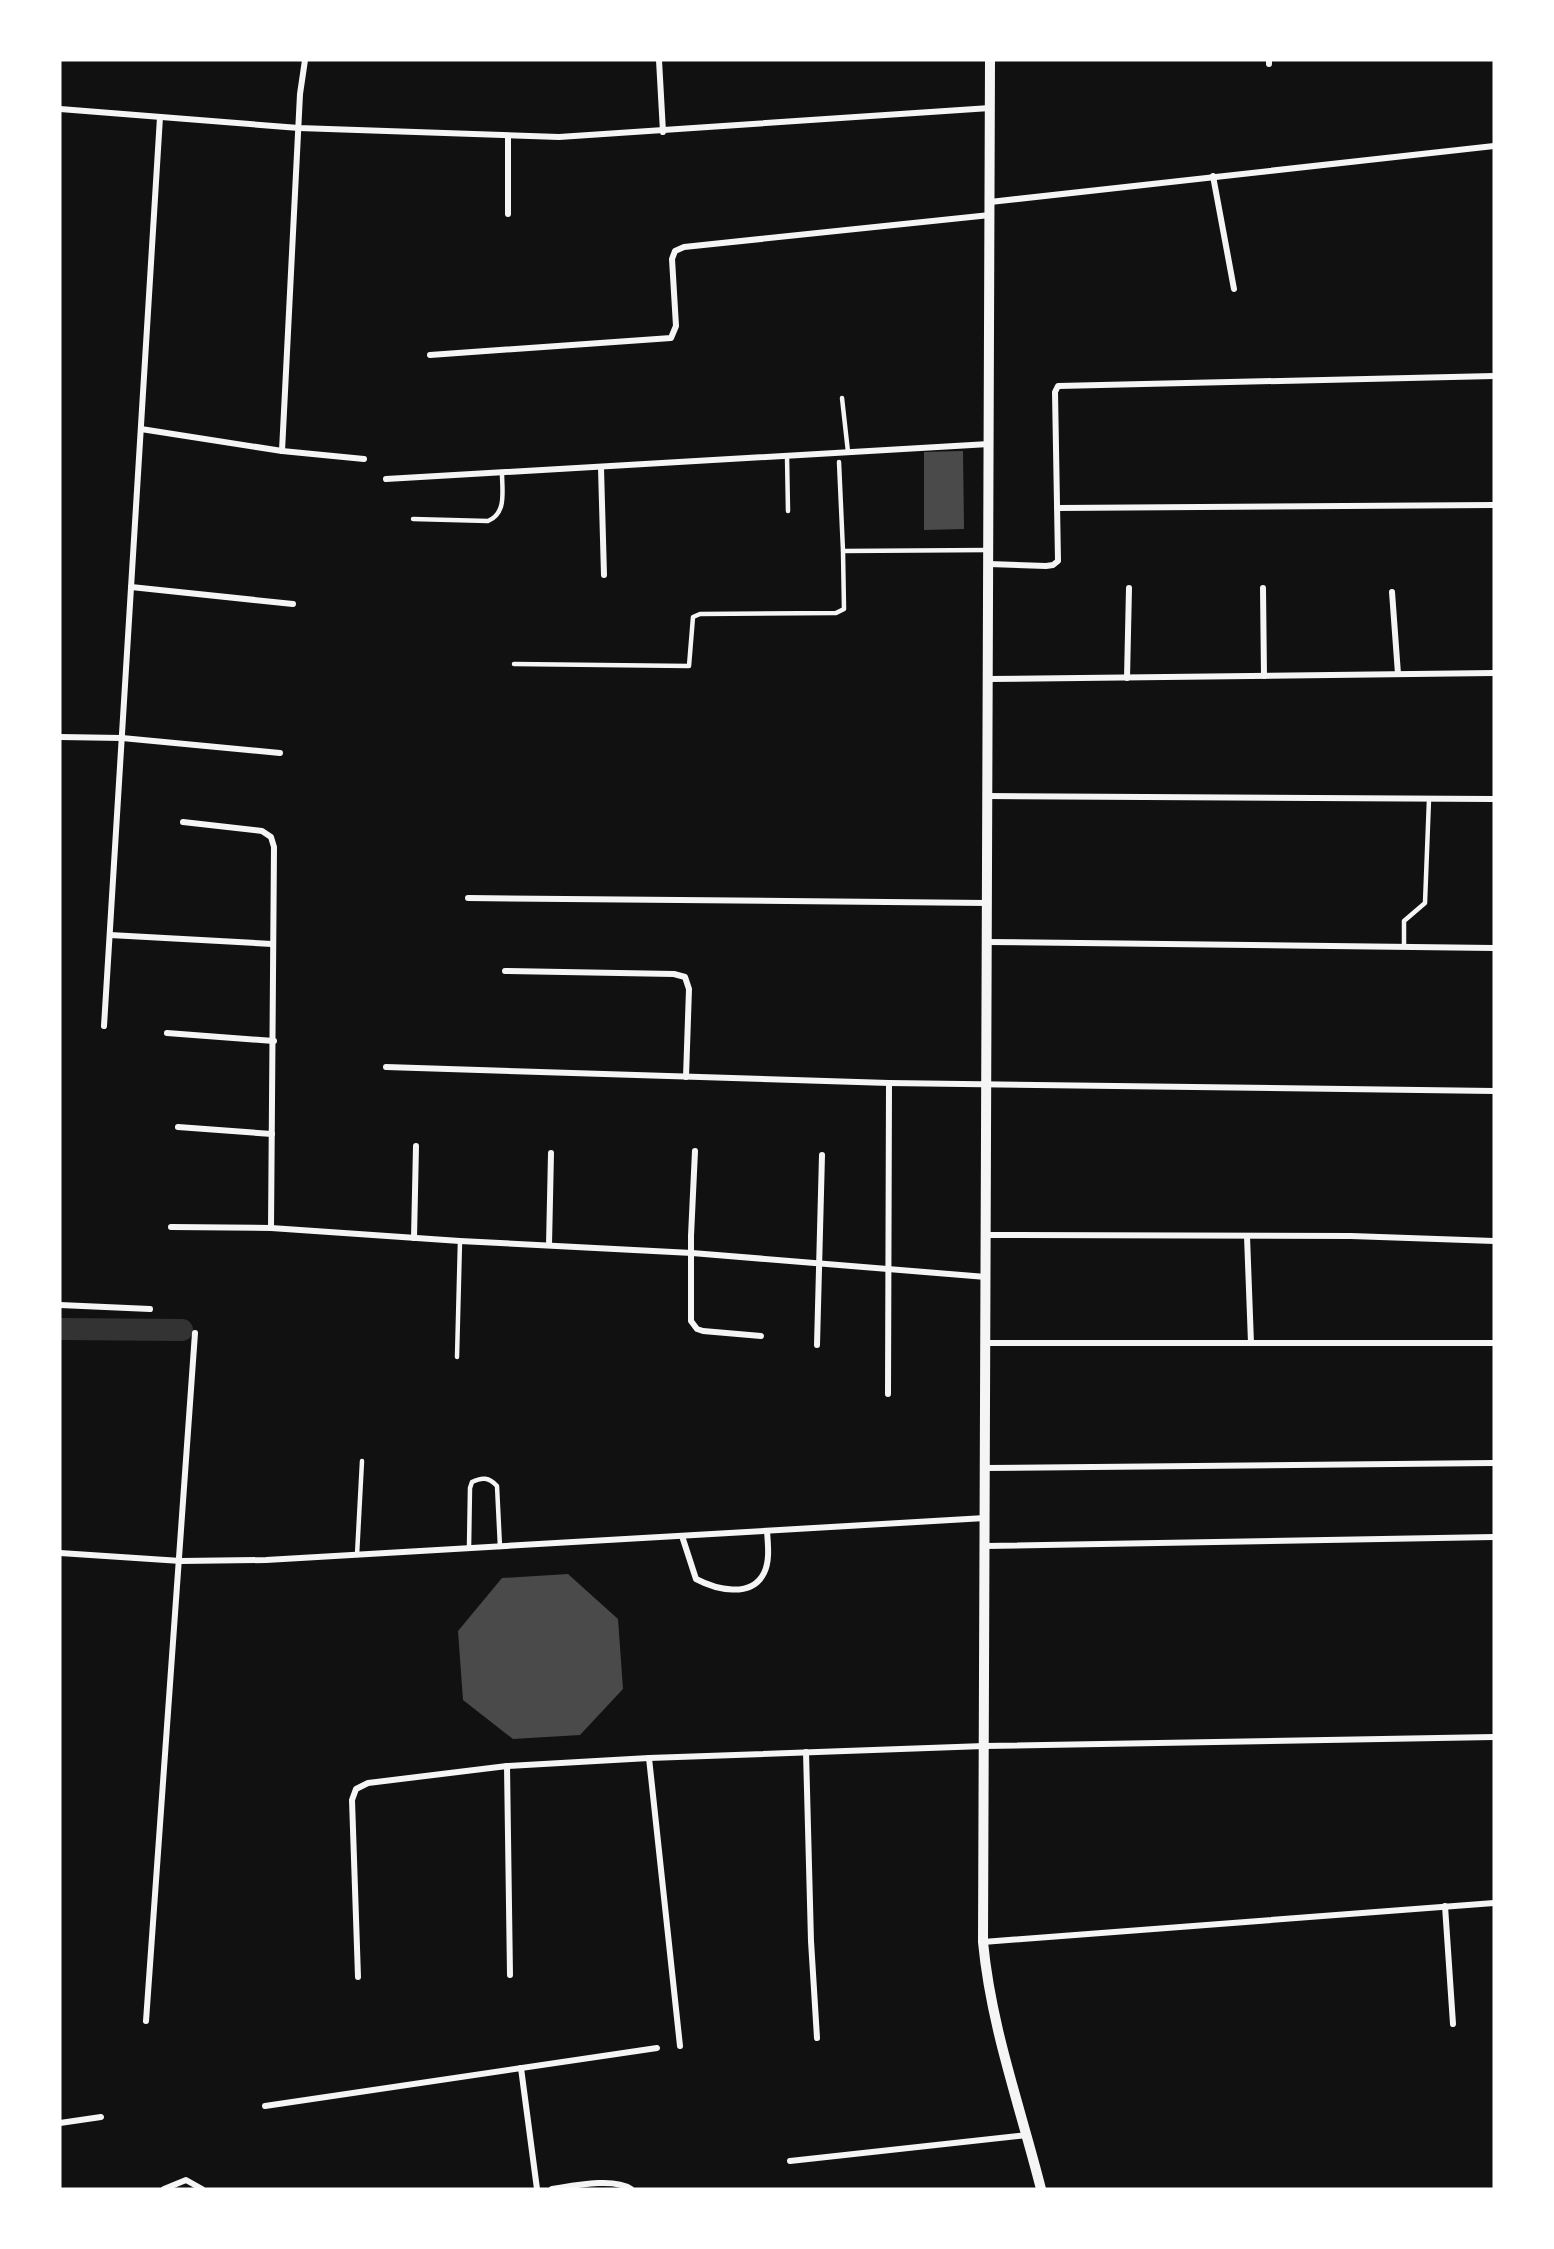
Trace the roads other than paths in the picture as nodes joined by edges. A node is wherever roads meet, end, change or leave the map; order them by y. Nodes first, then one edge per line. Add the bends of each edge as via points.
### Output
1 (305, 60) edge
2 (659, 60) edge
3 (990, 60) edge
4 (990, 108) junction
5 (60, 109) edge
6 (160, 117) junction
7 (299, 128) junction
8 (663, 132) junction
9 (508, 137) junction
10 (1494, 146) edge
11 (1213, 176) junction
12 (990, 202) junction
13 (508, 214) dead end
14 (990, 215) junction
15 (1234, 289) dead end
16 (430, 355) dead end
17 (1494, 376) edge
18 (842, 398) dead end
19 (141, 429) junction
20 (989, 444) junction
21 (282, 451) junction
22 (848, 452) junction
23 (787, 456) junction
24 (364, 459) dead end
25 (839, 462) dead end
26 (601, 468) junction
27 (502, 473) junction
28 (386, 479) dead end
29 (1494, 505) edge
30 (1057, 508) junction
31 (788, 511) dead end
32 (413, 519) dead end
33 (989, 550) junction
34 (843, 551) junction
35 (989, 564) junction
36 (604, 574) dead end
37 (131, 587) junction
38 (1129, 588) dead end
39 (1263, 588) dead end
40 (1392, 592) dead end
41 (293, 604) dead end
42 (514, 664) dead end
43 (1494, 673) edge
44 (1398, 674) junction
45 (1264, 676) junction
46 (1127, 678) junction
47 (988, 679) junction
48 (60, 737) edge
49 (122, 738) junction
50 (280, 753) dead end
51 (988, 796) junction
52 (1429, 799) junction
53 (1494, 799) edge
54 (183, 822) dead end
55 (468, 898) dead end
56 (987, 903) junction
57 (110, 935) junction
58 (987, 942) junction
59 (272, 944) junction
60 (1404, 947) junction
61 (1494, 948) edge
62 (505, 971) dead end
63 (104, 1026) dead end
64 (167, 1033) dead end
65 (274, 1041) junction
66 (386, 1067) dead end
67 (686, 1077) junction
68 (889, 1083) junction
69 (987, 1085) junction
70 (1494, 1091) edge
71 (178, 1127) dead end
72 (272, 1134) junction
73 (416, 1146) dead end
74 (696, 1151) dead end
75 (551, 1153) dead end
76 (822, 1155) dead end
77 (171, 1227) dead end
78 (271, 1228) junction
79 (986, 1235) junction
80 (1247, 1236) junction
81 (414, 1238) junction
82 (1494, 1240) edge
83 (460, 1241) junction
84 (549, 1245) junction
85 (692, 1253) junction
86 (819, 1264) junction
87 (887, 1269) junction
88 (986, 1277) junction
89 (60, 1305) edge
90 (150, 1309) dead end
91 (195, 1334) dead end
92 (761, 1336) dead end
93 (1251, 1342) junction
94 (986, 1343) junction
95 (1494, 1343) edge
96 (817, 1345) dead end
97 (457, 1357) dead end
98 (888, 1394) dead end
99 (362, 1461) dead end
100 (1494, 1463) edge
101 (986, 1468) junction
102 (985, 1518) junction
103 (767, 1531) junction
104 (682, 1536) junction
105 (1494, 1537) edge
106 (500, 1546) junction
107 (985, 1546) junction
108 (469, 1548) junction
109 (60, 1553) edge
110 (357, 1555) junction
111 (181, 1561) junction
112 (1494, 1737) edge
113 (984, 1746) junction
114 (806, 1752) junction
115 (649, 1758) junction
116 (507, 1766) junction
117 (1494, 1903) edge
118 (1445, 1906) junction
119 (983, 1942) junction
120 (510, 1975) dead end
121 (358, 1977) dead end
122 (146, 2020) dead end
123 (1454, 2024) dead end
124 (817, 2038) dead end
125 (680, 2046) dead end
126 (657, 2048) dead end
127 (521, 2068) junction
128 (266, 2106) dead end
129 (101, 2117) dead end
130 (60, 2122) edge
131 (1028, 2135) junction
132 (790, 2162) dead end
133 (164, 2189) edge
134 (202, 2189) edge
135 (537, 2189) edge
136 (552, 2189) edge
137 (631, 2189) edge
138 (1041, 2189) edge

1 - 7 street
2 - 8 street
3 - 4 street
4 - 8 street
4 - 12 street
5 - 6 street
6 - 7 street
6 - 19 street
7 - 9 street
7 - 21 street
8 - 9 street
9 - 13 street
10 - 11 street
11 - 12 street
11 - 15 street
12 - 14 street
14 - 16 street via 684,247 675,251 672,259 676,326 671,338
14 - 20 street
17 - 30 street via 1065,384 1055,392
18 - 22 lane
19 - 21 street
19 - 37 street
20 - 22 street
20 - 33 street
21 - 24 street
22 - 23 street
23 - 26 street
23 - 31 lane
25 - 34 lane
26 - 27 street
26 - 36 street
27 - 28 street
27 - 32 lane via 502,507 488,522
29 - 30 street
30 - 35 street via 1058,561 1053,565
33 - 34 lane
33 - 35 street
34 - 42 lane via 844,609 836,614 693,616 689,666
35 - 47 street
37 - 41 street
37 - 49 street
38 - 46 street
39 - 45 street
40 - 44 street
43 - 44 street
44 - 45 street
45 - 46 street
46 - 47 street
47 - 51 street
48 - 49 street
49 - 50 street
49 - 57 street
51 - 52 street
51 - 56 street
52 - 53 street
52 - 60 lane via 1425,903 1404,921
54 - 59 street via 262,831 271,837
55 - 56 street
56 - 58 street
57 - 59 street
57 - 63 street
58 - 60 street
58 - 69 street
59 - 65 street
60 - 61 street
62 - 67 street via 685,977 689,989
64 - 65 street
65 - 72 street
66 - 67 street
67 - 68 street
68 - 69 street
68 - 87 street
69 - 70 street
69 - 79 street
71 - 72 street
72 - 78 street
73 - 81 street
74 - 85 street
75 - 84 street
76 - 86 street
77 - 78 street
78 - 81 street
79 - 80 street
79 - 88 street
80 - 82 street
80 - 93 street
81 - 83 street
83 - 84 street
83 - 97 lane
84 - 85 street
85 - 86 street
85 - 92 street via 691,1321 697,1329
86 - 87 street
86 - 96 street
87 - 88 street
87 - 98 street
88 - 94 street
89 - 90 street
91 - 111 street
93 - 94 street
93 - 95 street
94 - 101 street
99 - 110 lane
100 - 101 street
101 - 102 street
102 - 103 street
102 - 107 street
103 - 104 street
103 - 104 street via 768,1562 763,1575 750,1586 726,1591 696,1579
104 - 106 street
105 - 107 street
106 - 108 street
106 - 108 lane via 497,1486 485,1478 472,1482 470,1488
107 - 113 street
108 - 110 street
109 - 111 street
110 - 111 street
111 - 122 street
112 - 113 street
113 - 114 street
113 - 119 street
114 - 115 street
114 - 124 street
115 - 116 street
115 - 125 street
116 - 120 street
116 - 121 street via 368,1782 356,1790 352,1800
117 - 118 street
118 - 119 street
118 - 123 street
119 - 131 street via 996,2030
126 - 127 street
127 - 128 street
127 - 135 street
129 - 130 street
131 - 132 street
131 - 138 street
133 - 134 street via 186,2180
136 - 137 street via 594,2184 624,2184

